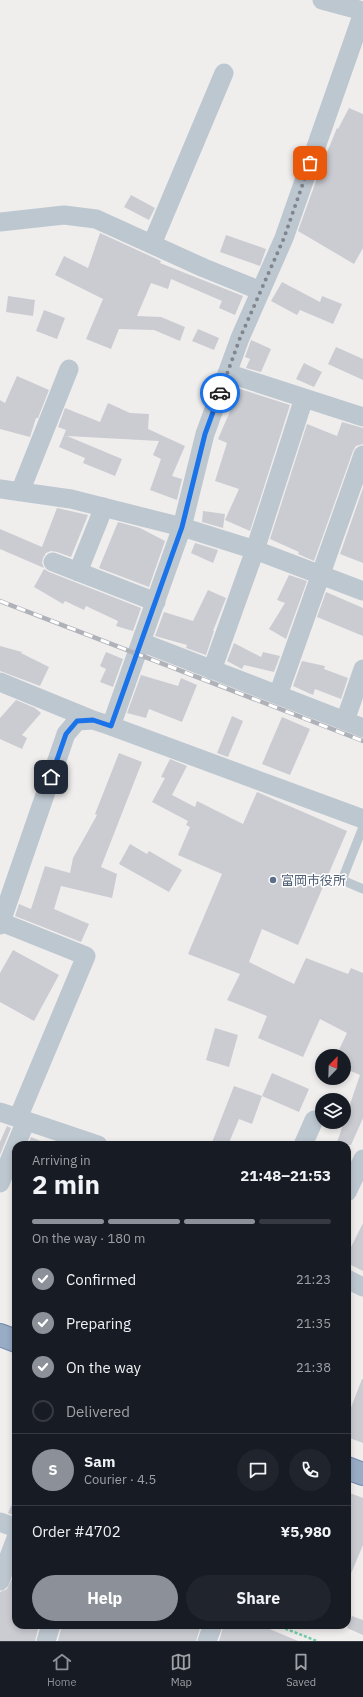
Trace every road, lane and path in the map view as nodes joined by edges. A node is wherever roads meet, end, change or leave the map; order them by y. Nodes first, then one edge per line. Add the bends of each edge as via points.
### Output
1 (322, 0) edge
2 (363, 12) edge
3 (224, 73) dead end
4 (0, 222) edge
5 (152, 244) junction
6 (261, 291) junction
7 (69, 369) dead end
8 (227, 373) junction
9 (304, 398) junction
10 (363, 417) edge
11 (363, 455) edge
12 (0, 489) edge
13 (20, 492) junction
14 (104, 507) junction
15 (182, 527) junction
16 (255, 550) junction
17 (53, 562) dead end
18 (78, 572) junction
19 (321, 576) junction
20 (363, 591) edge
21 (156, 602) junction
22 (141, 642) junction
23 (363, 668) edge
24 (212, 670) junction
25 (0, 682) edge
26 (278, 695) junction
27 (93, 720) junction
28 (345, 721) junction
29 (111, 726) junction
30 (363, 728) edge
31 (363, 819) edge
32 (363, 827) edge
33 (363, 890) edge
34 (0, 923) edge
35 (0, 1112) edge
36 (22, 1120) junction
37 (314, 1120) dead end
38 (15, 1141) edge
39 (81, 1141) edge
40 (305, 1141) edge
41 (12, 1149) edge
42 (363, 1159) edge
43 (0, 1183) edge
44 (351, 1184) edge
45 (351, 1281) edge
46 (363, 1287) edge
47 (0, 1335) edge
48 (12, 1340) edge
49 (351, 1470) edge
50 (363, 1474) edge
51 (0, 1522) edge
52 (12, 1526) edge
53 (12, 1549) edge
54 (0, 1581) edge
55 (50, 1629) edge
56 (212, 1629) edge
57 (286, 1629) edge
58 (46, 1641) edge
59 (207, 1641) edge
60 (317, 1641) edge

1 - 2 street
2 - 6 street via 284,238
3 - 5 street
4 - 5 street via 64,215 96,219
5 - 6 street
6 - 8 street
7 - 13 street
8 - 9 street
8 - 15 street via 205,434
9 - 10 street
9 - 16 street
11 - 19 street
12 - 13 street
13 - 14 street via 71,499
14 - 15 street
14 - 18 street
15 - 16 street
15 - 21 street
16 - 19 street
16 - 24 street
17 - 18 street
18 - 21 street
19 - 20 street
19 - 26 street
21 - 22 street
22 - 24 street
22 - 29 street
23 - 28 street
24 - 26 street
25 - 27 street
26 - 28 street
27 - 29 street
27 - 34 street via 77,721 66,734
28 - 30 street
29 - 31 street
32 - 33 lane via 342,880
34 - 36 street via 86,956
35 - 36 street
36 - 38 street
36 - 39 street
37 - 40 street
41 - 43 street
42 - 44 street
45 - 46 street
47 - 48 highway
49 - 50 highway
51 - 52 street
53 - 54 street
55 - 58 street
56 - 59 street
57 - 60 path

